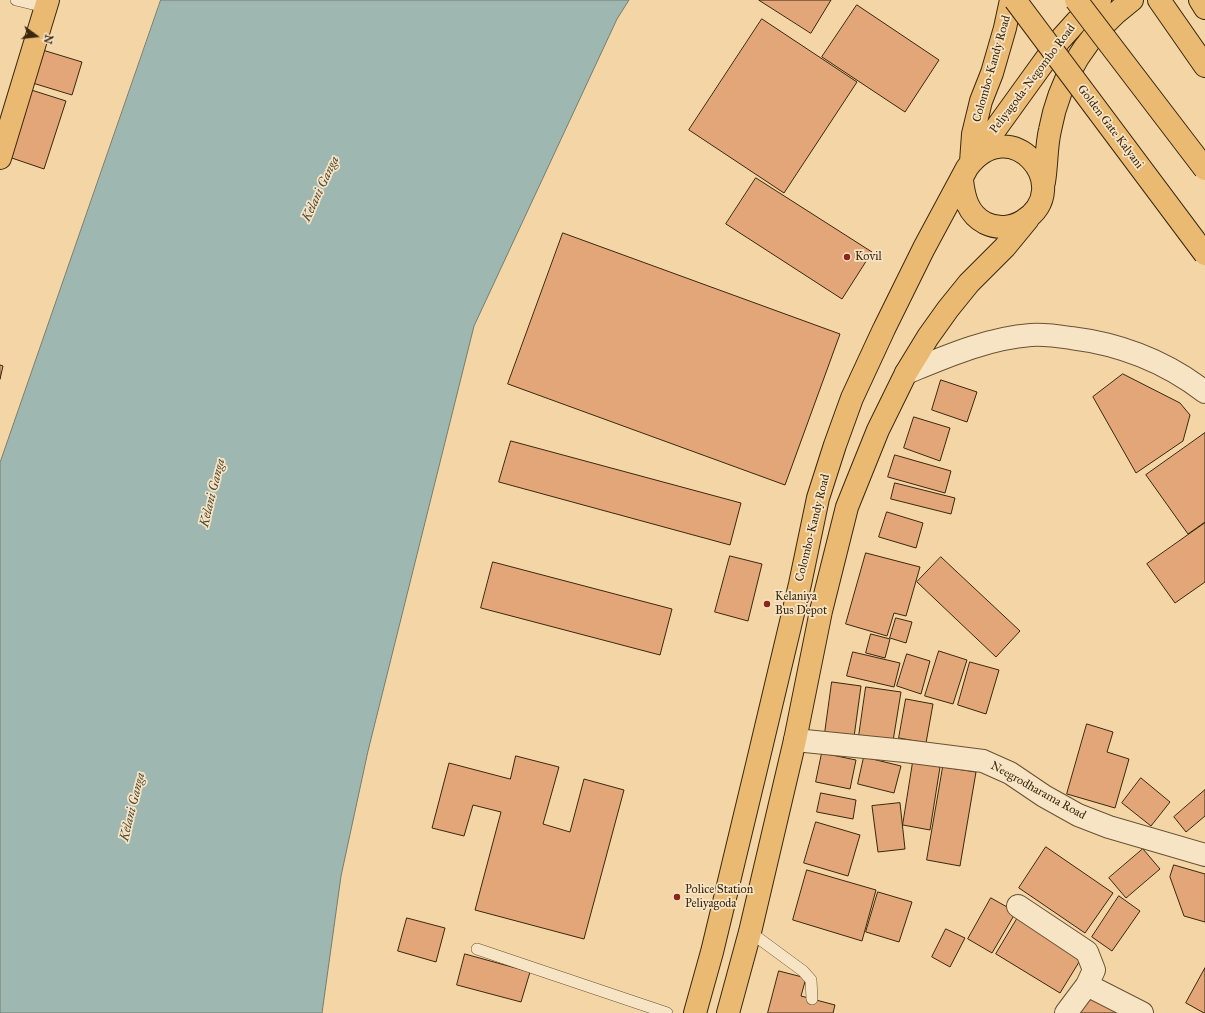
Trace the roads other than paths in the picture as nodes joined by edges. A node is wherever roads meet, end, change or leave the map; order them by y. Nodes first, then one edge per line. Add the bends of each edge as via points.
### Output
1 (16, 0) edge
2 (1011, 0) edge
3 (1015, 0) edge
4 (1076, 0) edge
5 (1100, 0) edge
6 (1132, 0) edge
7 (1159, 0) edge
8 (1200, 0) edge
9 (47, 4) edge
10 (1205, 8) edge
11 (1205, 66) edge
12 (0, 158) edge
13 (1205, 169) edge
14 (967, 171) junction
15 (1042, 193) junction
16 (1032, 215) junction
17 (1205, 254) edge
18 (906, 373) junction
19 (1205, 392) edge
20 (795, 740) junction
21 (1205, 855) edge
22 (1018, 906) dead end
23 (750, 932) junction
24 (477, 949) dead end
25 (1087, 985) junction
26 (812, 999) dead end
27 (667, 1013) edge
28 (695, 1013) edge
29 (728, 1013) edge
30 (1066, 1013) edge
31 (1142, 1013) edge

1 - 9 lane
2 - 14 main road, Colombo-Kandy Road via 992,73 981,101
3 - 17 main road, Golden Gate Kalyani, bridge
4 - 13 main road, bridge
5 - 14 main road, Peliyagoda-Negombo Road via 1059,41
6 - 15 main road via 1099,30 1082,51 1062,87 1046,151
7 - 11 main road
8 - 10 main road
9 - 12 main road
14 - 15 main road via 977,156 999,147 1007,147 1029,156 1038,169 1043,185
14 - 16 main road via 963,194 971,212 981,221 1008,227
14 - 28 main road, Colombo-Kandy Road via 924,248 852,398 818,498 800,584 712,952
15 - 16 main road
16 - 18 main road via 948,309
18 - 19 street via 956,352 995,341 1031,335 1058,336 1125,349 1157,362
18 - 20 main road via 878,430 848,507 821,611
20 - 21 street, Neegrodharama Road via 983,761 1010,773 1078,815 1109,828
20 - 23 main road
22 - 25 street via 1087,952 1094,970
23 - 26 lane via 803,971 811,980
23 - 29 main road
24 - 27 lane
25 - 30 street
25 - 31 street

